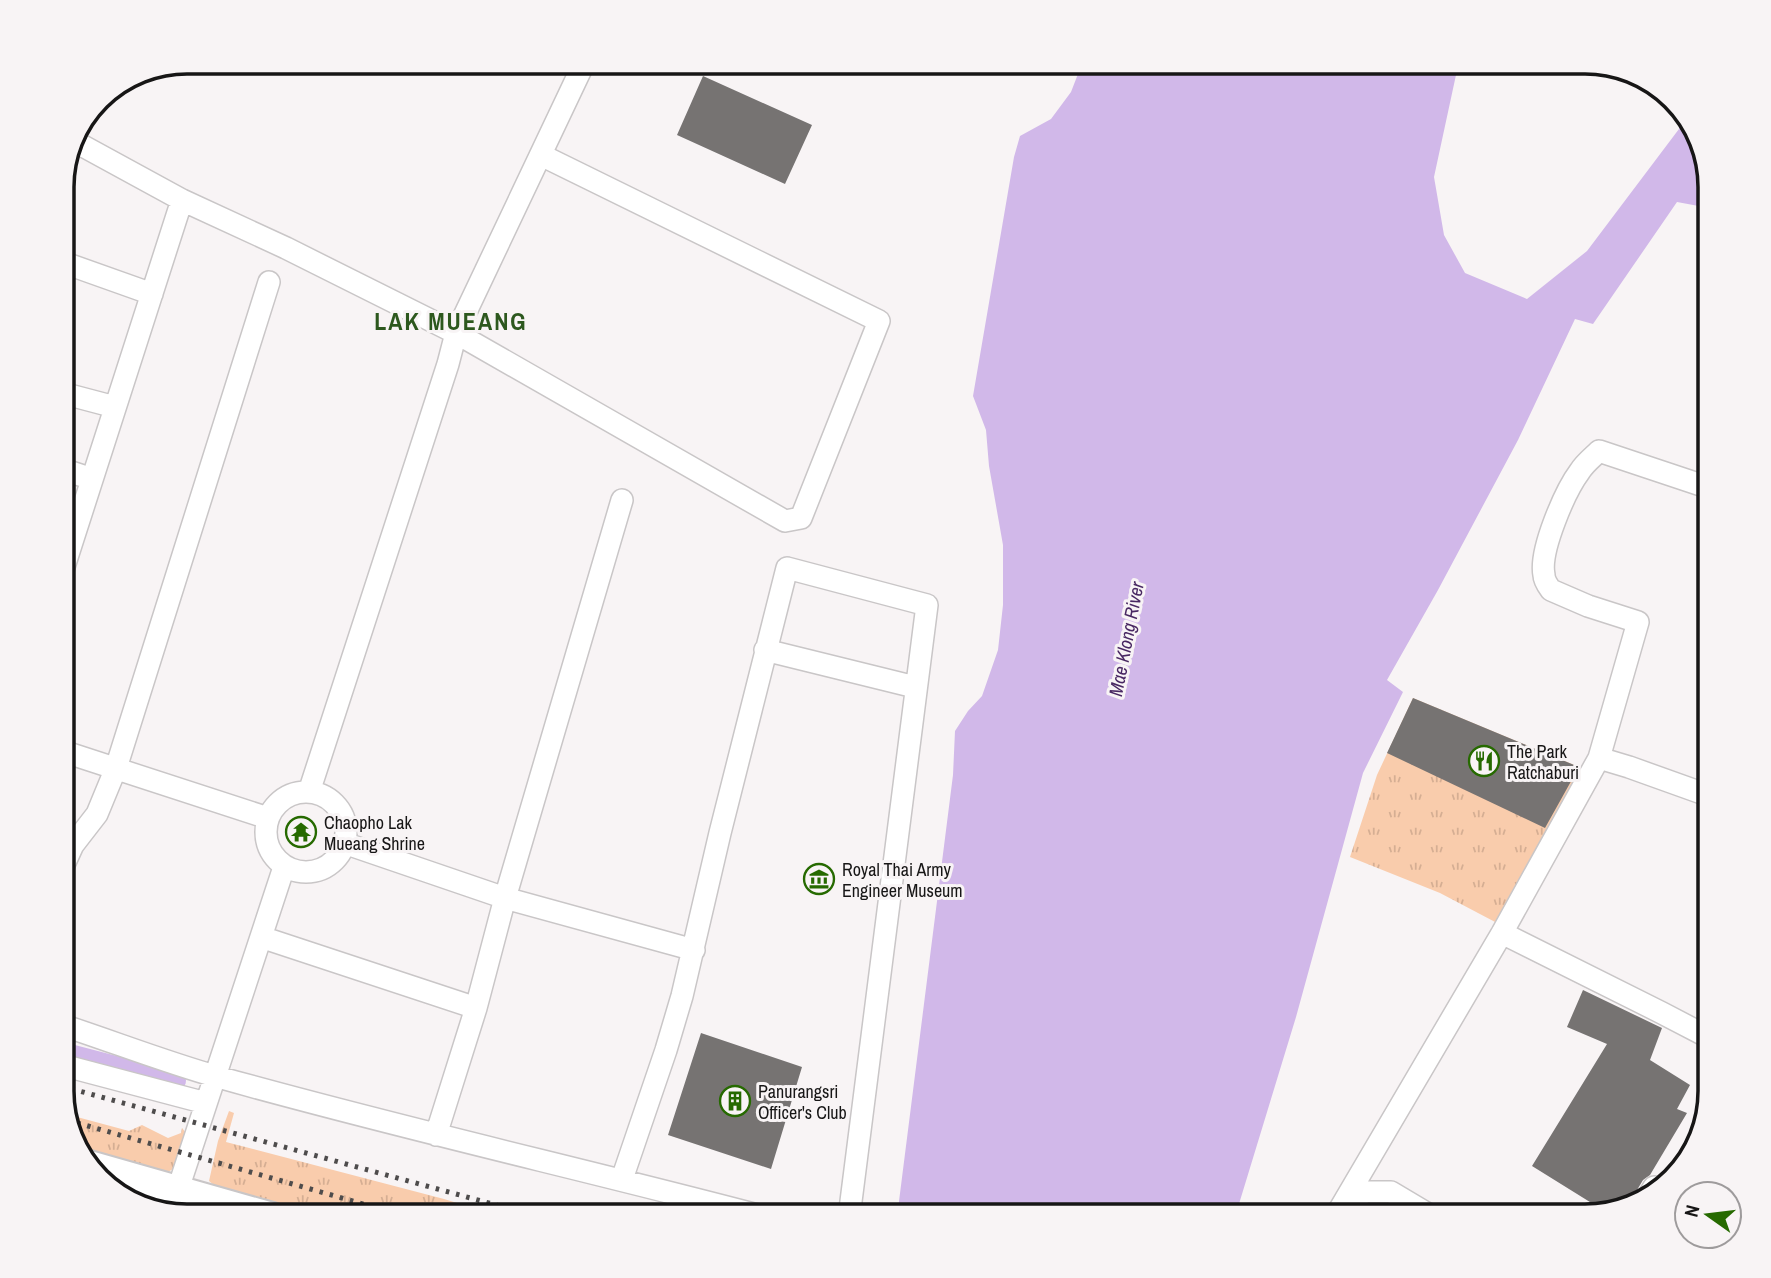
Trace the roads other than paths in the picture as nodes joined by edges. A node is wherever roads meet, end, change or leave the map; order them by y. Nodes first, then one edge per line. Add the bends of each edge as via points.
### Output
1 (579, 74) edge
2 (82, 145) edge
3 (541, 155) junction
4 (182, 200) junction
5 (74, 266) edge
6 (269, 282) dead end
7 (152, 294) junction
8 (456, 333) junction
9 (74, 396) edge
10 (115, 407) junction
11 (74, 473) edge
12 (92, 479) junction
13 (1698, 484) edge
14 (622, 500) dead end
15 (74, 535) edge
16 (765, 650) junction
17 (915, 687) junction
18 (74, 755) edge
19 (1599, 758) junction
20 (116, 768) junction
21 (309, 792) junction
22 (1698, 792) edge
23 (268, 818) junction
24 (344, 843) junction
25 (74, 844) edge
26 (284, 867) junction
27 (505, 898) junction
28 (1502, 933) junction
29 (261, 937) junction
30 (694, 950) junction
31 (476, 1008) junction
32 (74, 1029) edge
33 (1698, 1032) edge
34 (74, 1068) edge
35 (215, 1076) junction
36 (206, 1103) junction
37 (436, 1135) junction
38 (112, 1175) edge
39 (622, 1179) junction
40 (173, 1203) edge
41 (716, 1204) edge
42 (851, 1204) edge
43 (1342, 1204) edge
44 (1347, 1204) edge
45 (1411, 1204) edge

1 - 3 street
2 - 4 street
3 - 8 street
3 - 8 street via 879,321 801,518 785,522
4 - 7 street
4 - 8 street
5 - 7 street
6 - 20 street
7 - 10 street
8 - 21 street
9 - 10 street
10 - 12 street
11 - 12 street
12 - 15 street
13 - 19 street via 1599,451 1581,469 1555,522 1544,557 1544,577 1550,590 1638,622
14 - 27 street
16 - 17 street
16 - 17 street via 787,568 927,605
16 - 30 street
17 - 42 street
18 - 20 street
19 - 22 street
19 - 28 street
20 - 23 street
20 - 25 street via 97,814
21 - 23 street via 286,797
21 - 24 street via 335,803 346,828
23 - 26 street via 267,845
24 - 26 street via 324,869 310,873
24 - 27 street
26 - 29 street
27 - 30 street
27 - 31 street
28 - 33 street
28 - 43 street
29 - 31 street
29 - 35 street
30 - 39 street
31 - 37 street
32 - 35 street
34 - 36 street
35 - 36 street
35 - 37 street
36 - 40 street
37 - 39 street
38 - 40 main road
39 - 41 street
44 - 45 street via 1367,1192 1391,1192

